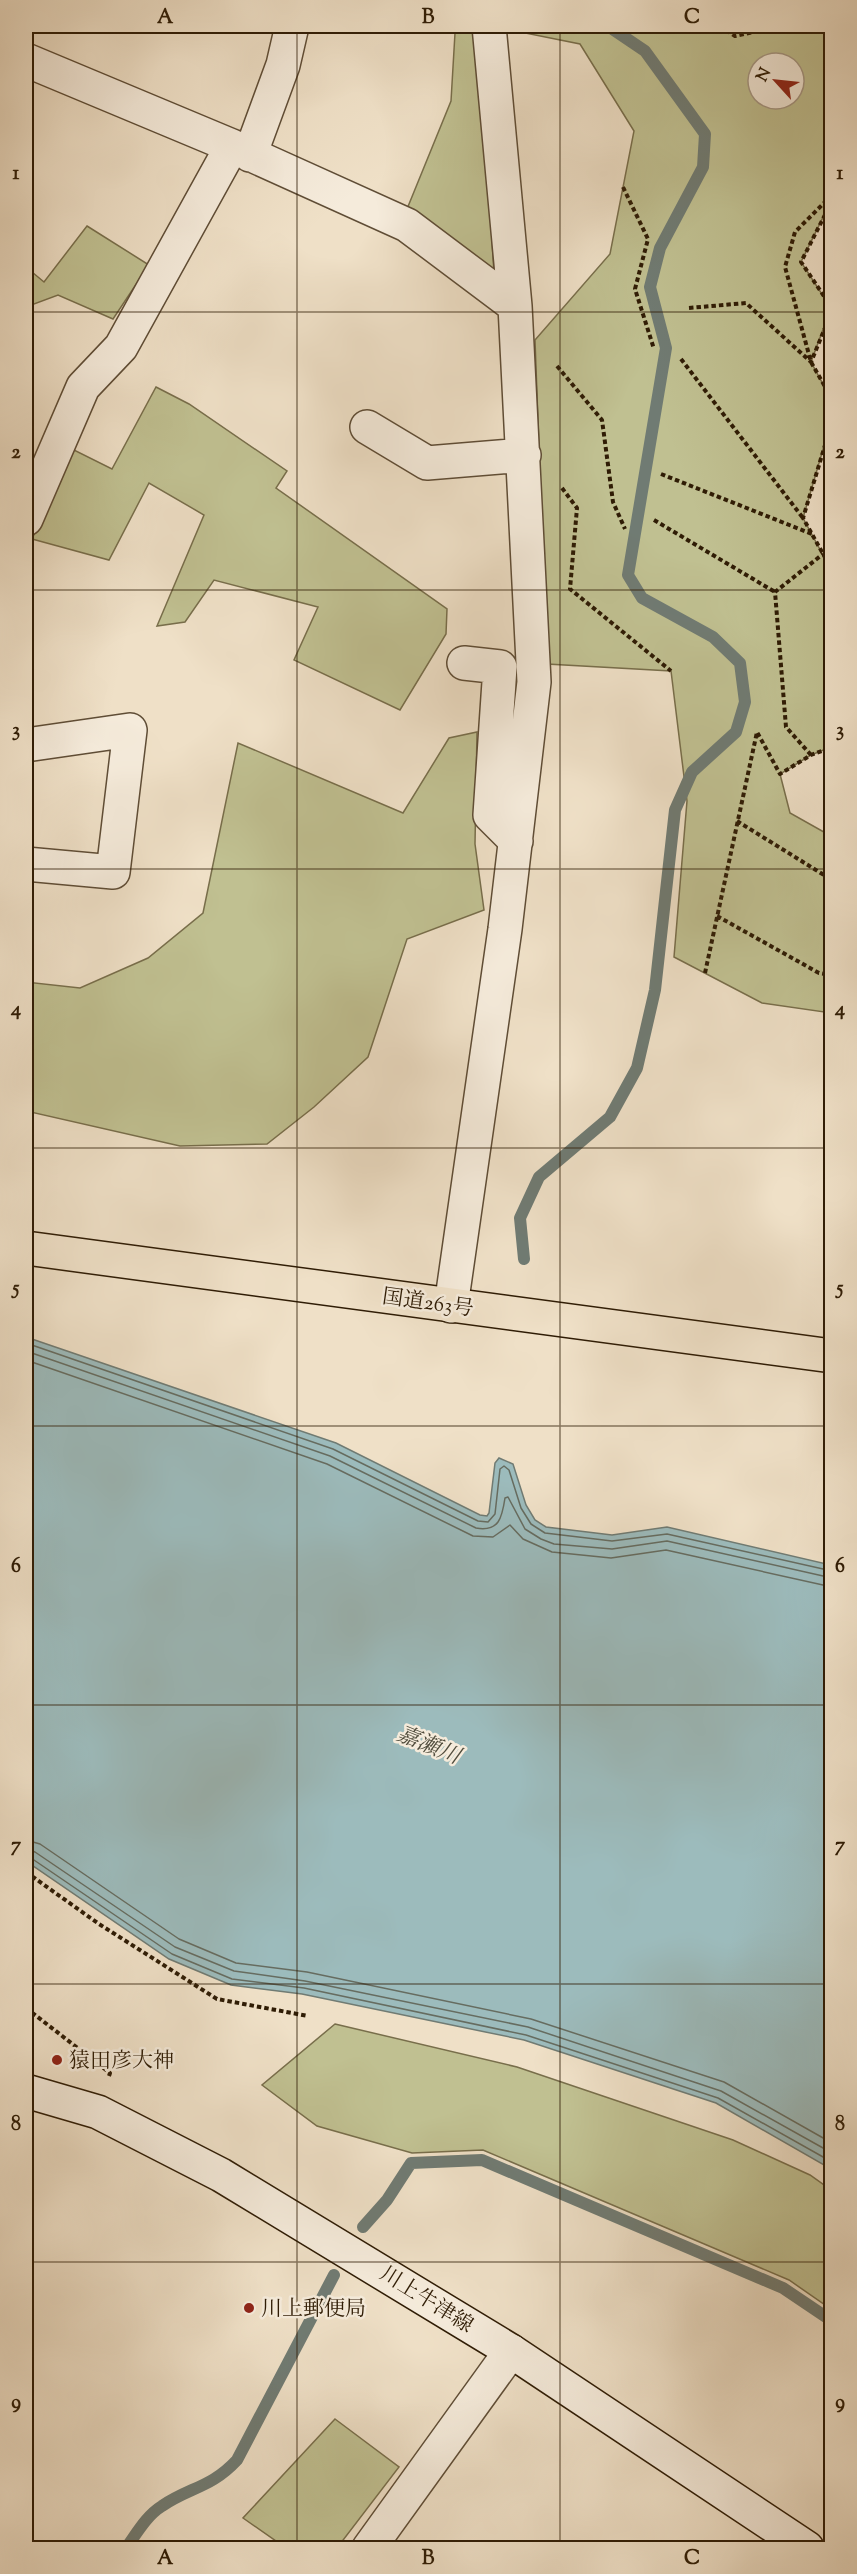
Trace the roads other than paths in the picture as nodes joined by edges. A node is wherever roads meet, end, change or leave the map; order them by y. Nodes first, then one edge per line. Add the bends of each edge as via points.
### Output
1 (292, 26) edge
2 (489, 26) edge
3 (26, 60) edge
4 (241, 150) junction
5 (515, 306) junction
6 (367, 427) dead end
7 (524, 454) junction
8 (26, 519) edge
9 (464, 663) dead end
10 (26, 745) edge
11 (516, 841) junction
12 (26, 864) edge
13 (26, 1248) edge
14 (451, 1306) junction
15 (831, 1356) edge
16 (26, 2091) edge
17 (511, 2351) junction
18 (369, 2548) edge
19 (807, 2548) edge

1 - 4 street via 283,65
2 - 5 street
3 - 4 street
4 - 5 street via 407,225
4 - 8 street via 121,347 83,387
5 - 7 street
6 - 7 street via 427,463
7 - 11 street via 534,682
9 - 11 street via 500,667 490,815
10 - 12 street via 130,730 113,872
11 - 14 street
13 - 14 highway, 国道263号
14 - 15 highway, 国道263号
16 - 17 street, 川上牛津線 via 98,2112 221,2175
17 - 18 street
17 - 19 street, 川上牛津線

